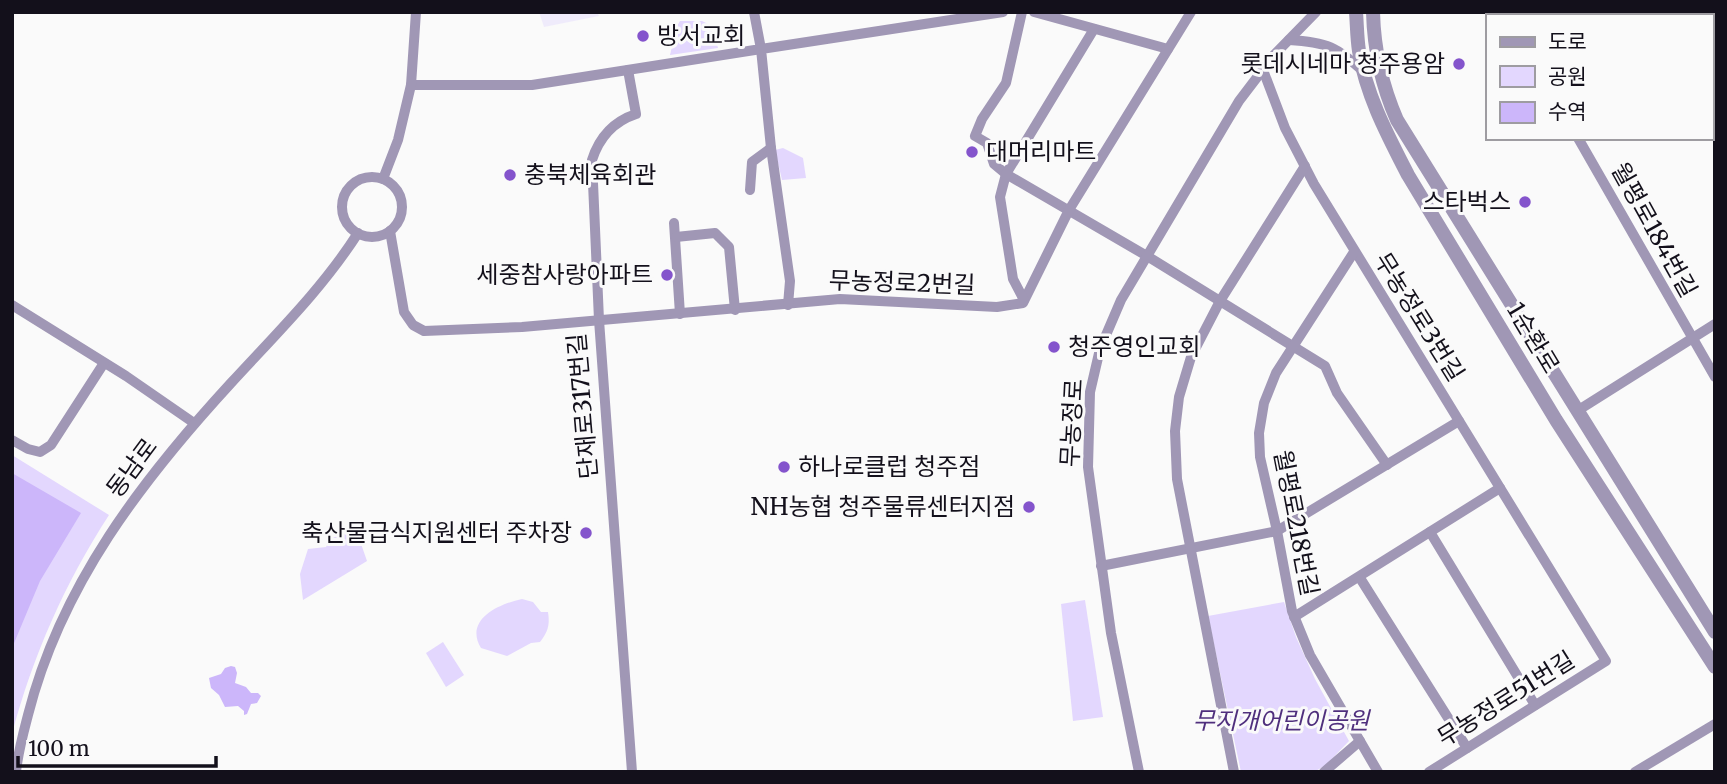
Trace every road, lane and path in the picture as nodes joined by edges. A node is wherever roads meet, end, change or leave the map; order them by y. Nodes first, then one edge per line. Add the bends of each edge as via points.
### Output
1 (416, 12) edge
2 (754, 12) edge
3 (1003, 12) edge
4 (1022, 12) edge
5 (1034, 12) edge
6 (1191, 12) edge
7 (1316, 12) edge
8 (1356, 12) edge
9 (1374, 17) edge
10 (1094, 29) junction
11 (1289, 40) junction
12 (761, 49) junction
13 (1168, 49) junction
14 (628, 70) junction
15 (1262, 70) junction
16 (1364, 72) junction
17 (411, 85) junction
18 (1579, 140) edge
19 (771, 148) junction
20 (1305, 166) junction
21 (1006, 174) junction
22 (383, 179) junction
23 (750, 190) dead end
24 (1069, 210) junction
25 (674, 223) dead end
26 (390, 231) junction
27 (358, 233) junction
28 (676, 237) junction
29 (1354, 252) junction
30 (1147, 257) junction
31 (1024, 300) junction
32 (1220, 301) junction
33 (12, 305) edge
34 (788, 305) junction
35 (735, 310) junction
36 (680, 314) junction
37 (599, 320) junction
38 (1715, 324) edge
39 (1691, 338) junction
40 (1294, 346) junction
41 (104, 363) junction
42 (1715, 377) edge
43 (1577, 411) junction
44 (1459, 421) junction
45 (194, 423) junction
46 (12, 440) edge
47 (1387, 465) junction
48 (1500, 488) junction
49 (1278, 531) junction
50 (1430, 533) junction
51 (1192, 547) junction
52 (1101, 566) junction
53 (1360, 578) junction
54 (1294, 617) junction
55 (1715, 632) edge
56 (1606, 661) joint
57 (1715, 667) edge
58 (1535, 705) junction
59 (1715, 724) edge
60 (1360, 741) junction
61 (1467, 748) junction
62 (16, 772) edge
63 (632, 772) edge
64 (1139, 772) edge
65 (1234, 772) edge
66 (1324, 772) edge
67 (1378, 772) edge
68 (1429, 772) edge
69 (1635, 772) edge

1 - 17 street
2 - 12 street
3 - 12 street
4 - 21 street via 1006,83 975,136 986,143 994,164
5 - 10 street
6 - 13 street
7 - 11 street, 무농정로
8 - 16 street, 1순환로
9 - 43 street, 1순환로 via 1381,78 1397,120
10 - 13 street
10 - 21 street
11 - 15 street, 무농정로
11 - 16 street via 1332,46
12 - 14 street
12 - 19 street
13 - 24 street
14 - 17 street via 532,85
14 - 37 street via 636,114 614,125 598,141 592,160
15 - 20 street, 무농정로3번길
15 - 30 street, 무농정로
16 - 57 street, 1순환로 via 1387,135 1408,175 1556,420
17 - 22 street
18 - 39 street, 월평로184번길
19 - 23 street via 751,162
19 - 34 street via 790,281
20 - 29 street, 무농정로3번길
20 - 32 street
21 - 24 street
21 - 31 street, 무농정로2번길 via 1000,197 1013,279
22 - 26 street via 395,187 402,206
22 - 27 street via 359,179 345,194 342,214
24 - 30 street
24 - 31 street
25 - 28 street
26 - 27 street via 371,237
26 - 37 street, 단재로317번길 via 404,312 424,331
27 - 45 street, 동남로 via 341,260
28 - 35 street via 715,233 729,247
28 - 36 street
29 - 40 street, 월평로218번길
29 - 44 street, 무농정로3번길
30 - 32 street
30 - 52 street, 무농정로 via 1121,300 1100,349 1090,392 1088,467
31 - 34 street, 무농정로2번길 via 997,307 840,299
32 - 40 street
32 - 51 street via 1191,357 1175,431 1177,479
33 - 41 street
34 - 35 street, 무농정로2번길
35 - 36 street, 무농정로2번길
36 - 37 street, 무농정로2번길
37 - 63 street, 단재로317번길
38 - 39 street
39 - 42 street, 월평로184번길
39 - 43 street
40 - 47 street via 1325,366
40 - 49 street, 월평로218번길 via 1272,383 1259,433 1260,457
41 - 45 street
41 - 46 street via 51,446 40,452
43 - 55 street, 1순환로
44 - 47 street
44 - 48 street, 무농정로3번길
45 - 62 street, 동남로 via 101,546 64,612 37,679
47 - 49 street
48 - 50 street
48 - 56 street, 무농정로3번길
49 - 51 street
49 - 54 street, 월평로218번길
50 - 53 street, 월평로218번길
50 - 58 street
51 - 52 street
51 - 65 street
52 - 64 street, 무농정로
53 - 54 street, 월평로218번길
53 - 61 street
54 - 60 street, 월평로218번길 via 1310,655
56 - 58 street, 무농정로51번길
58 - 61 street, 무농정로51번길
59 - 69 street
60 - 66 street
60 - 67 street, 월평로218번길
61 - 68 street, 무농정로51번길

